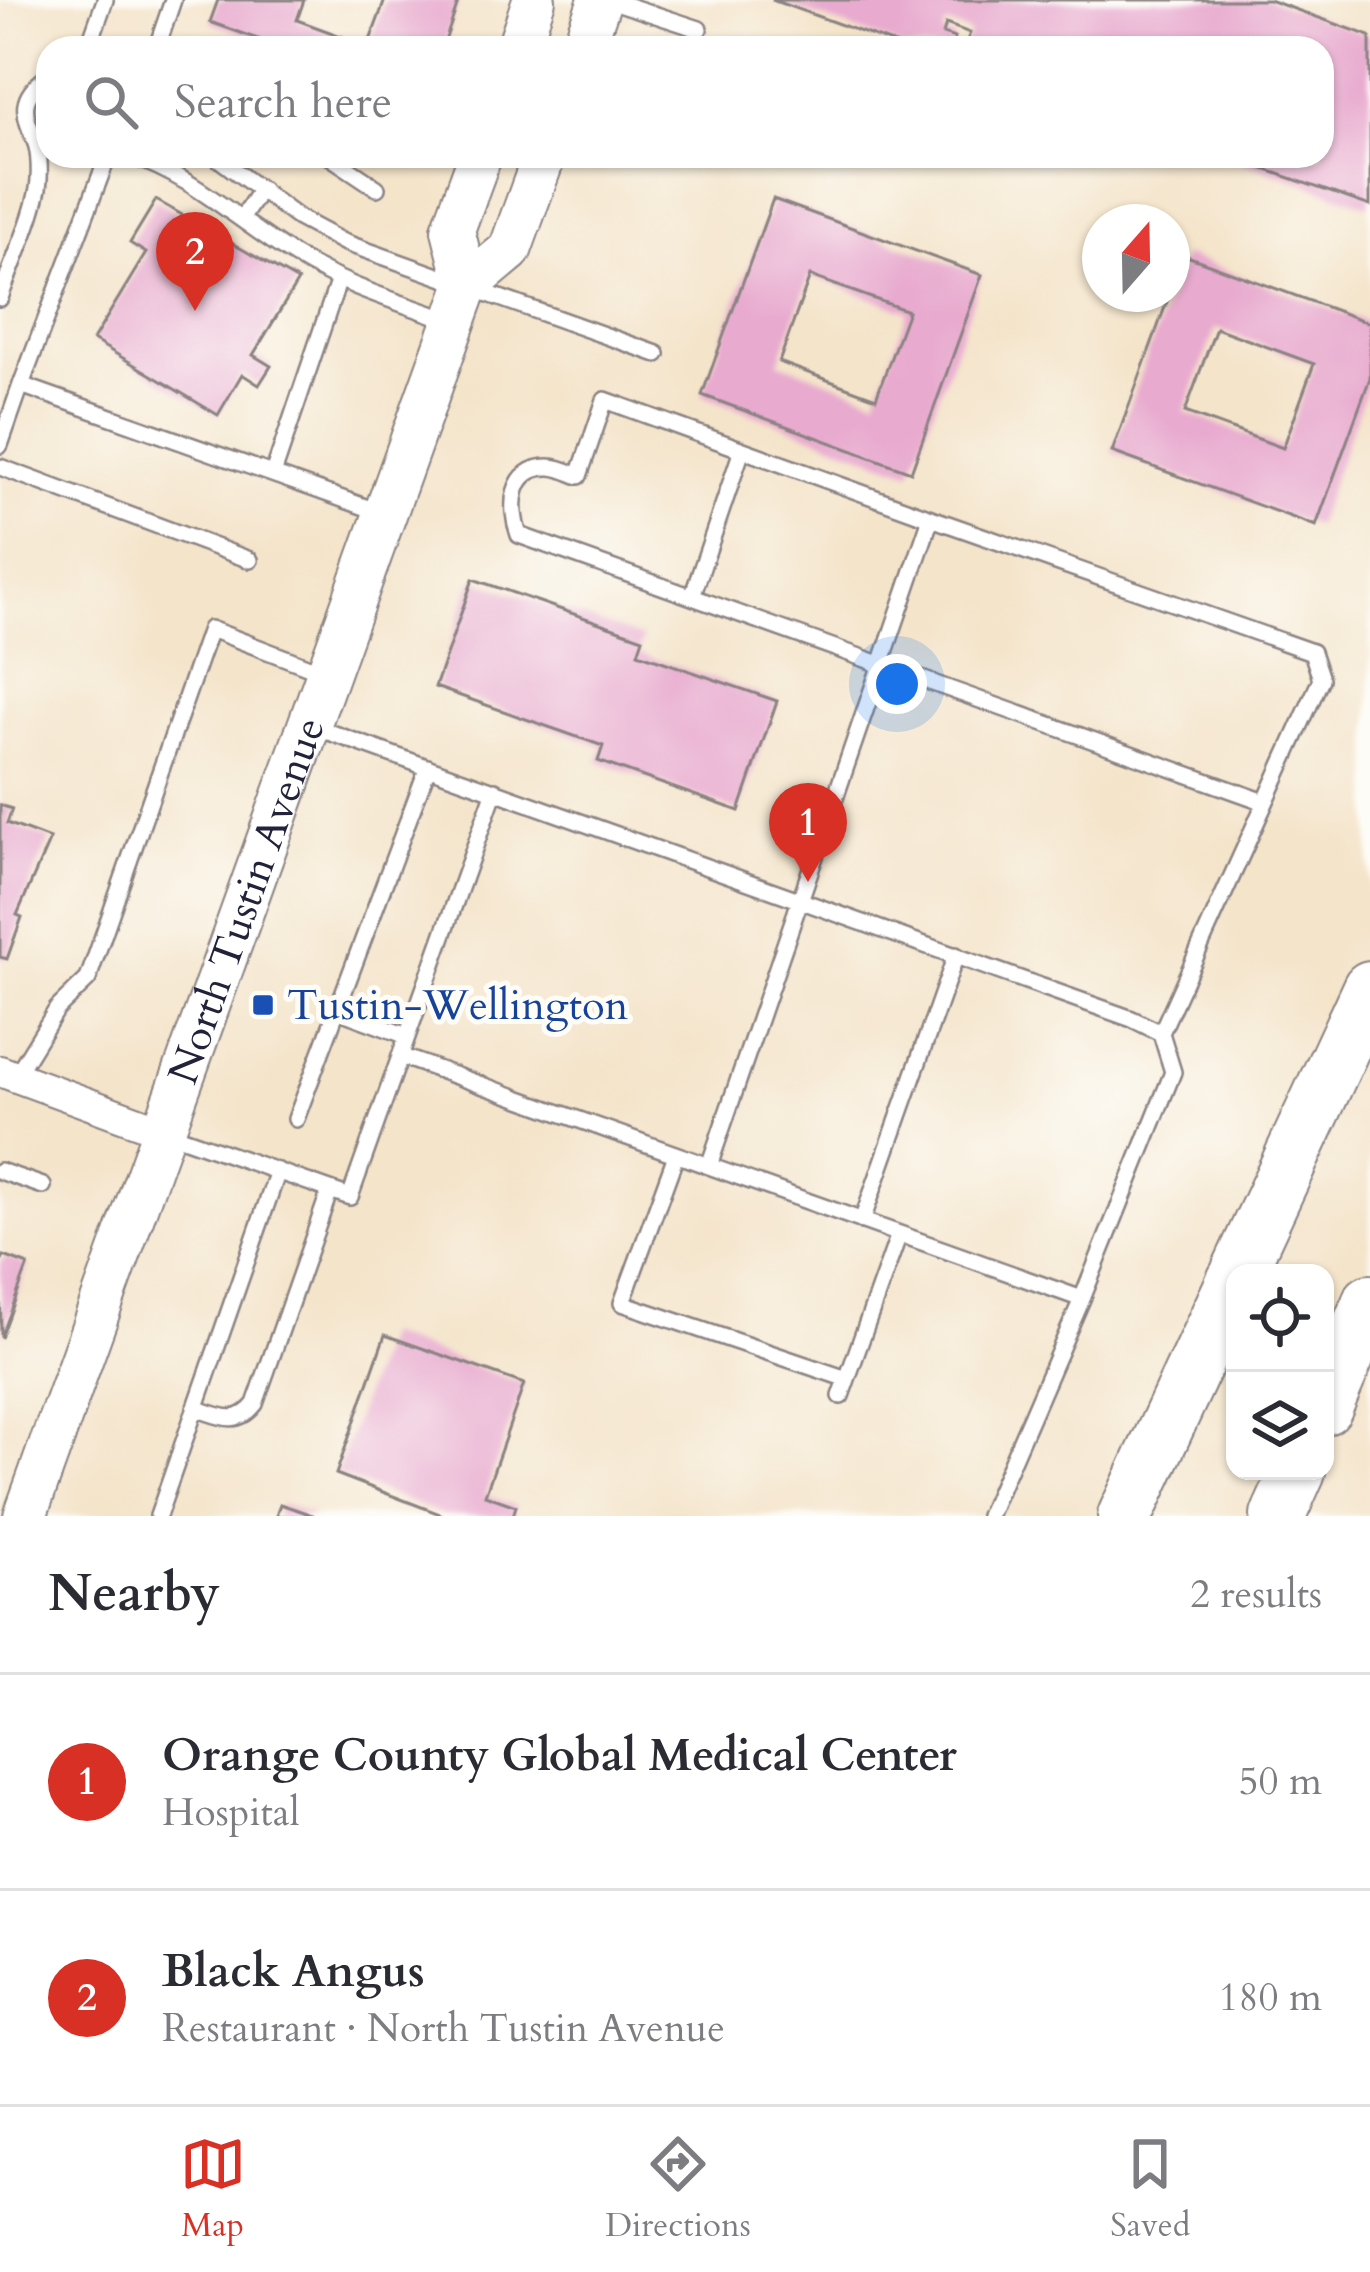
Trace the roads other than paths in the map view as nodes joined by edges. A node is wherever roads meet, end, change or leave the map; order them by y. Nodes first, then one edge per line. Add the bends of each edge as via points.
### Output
1 (105, 0) edge
2 (173, 0) edge
3 (534, 0) edge
4 (600, 0) edge
5 (610, 0) edge
6 (699, 29) dead end
7 (92, 36) edge
8 (161, 36) edge
9 (522, 36) edge
10 (587, 36) edge
11 (36, 85) edge
12 (36, 134) edge
13 (40, 168) edge
14 (102, 168) edge
15 (157, 168) edge
16 (232, 168) edge
17 (347, 168) edge
18 (476, 168) edge
19 (540, 168) edge
20 (377, 188) dead end
21 (261, 189) junction
22 (242, 218) junction
23 (339, 279) junction
24 (0, 298) edge
25 (461, 304) junction
26 (657, 354) dead end
27 (21, 385) junction
28 (0, 445) edge
29 (742, 450) junction
30 (0, 467) edge
31 (273, 474) junction
32 (385, 514) junction
33 (931, 518) junction
34 (250, 560) dead end
35 (692, 597) junction
36 (880, 665) junction
37 (327, 674) junction
38 (309, 725) junction
39 (428, 767) junction
40 (495, 790) junction
41 (1265, 802) junction
42 (799, 899) junction
43 (956, 956) junction
44 (1370, 988) edge
45 (337, 1010) junction
46 (1161, 1033) junction
47 (407, 1036) junction
48 (400, 1056) junction
49 (7, 1074) edge
50 (296, 1120) dead end
51 (163, 1130) junction
52 (676, 1155) junction
53 (709, 1166) junction
54 (0, 1171) edge
55 (278, 1171) junction
56 (43, 1186) dead end
57 (330, 1190) junction
58 (862, 1221) junction
59 (899, 1234) junction
60 (1242, 1264) edge
61 (1226, 1298) edge
62 (1082, 1299) junction
63 (1370, 1302) edge
64 (848, 1379) junction
65 (1334, 1386) edge
66 (842, 1396) dead end
67 (195, 1408) junction
68 (1294, 1480) edge
69 (25, 1516) edge
70 (158, 1516) edge
71 (988, 1516) edge
72 (1125, 1516) edge
73 (1278, 1516) edge

1 - 7 lane
2 - 8 lane
3 - 9 main road
4 - 10 main road
5 - 6 lane
11 - 12 lane via 24,115
13 - 24 lane
14 - 27 lane
15 - 22 lane
16 - 21 lane
17 - 20 lane
18 - 25 main road via 453,230
19 - 25 main road, North Tustin Avenue via 510,250
21 - 22 lane
21 - 25 lane via 298,218
22 - 23 lane
23 - 25 lane
23 - 31 lane
25 - 26 lane
25 - 32 main road, North Tustin Avenue
27 - 28 lane
27 - 31 lane
29 - 33 lane
29 - 35 lane
29 - 35 lane via 605,400 579,476 550,467 527,472 514,489 519,535
30 - 34 lane
31 - 32 lane
32 - 37 main road, North Tustin Avenue
33 - 36 lane
33 - 41 lane via 1312,652 1321,679
35 - 36 lane
36 - 41 lane
36 - 42 lane
37 - 38 main road, North Tustin Avenue
37 - 49 lane via 210,629 88,980
38 - 39 lane
38 - 51 main road, North Tustin Avenue
39 - 40 lane
39 - 45 lane
40 - 42 lane
40 - 47 lane
41 - 46 lane
42 - 43 lane
42 - 53 lane
43 - 46 lane
43 - 58 lane
44 - 60 highway
45 - 47 lane
45 - 50 lane
46 - 62 lane via 1173,1072
47 - 48 lane
48 - 52 lane
48 - 57 lane via 350,1197
49 - 51 street
51 - 55 lane
51 - 69 main road, North Tustin Avenue
52 - 53 lane
52 - 64 lane via 622,1304
53 - 58 lane
54 - 56 lane
55 - 57 lane
55 - 67 lane
57 - 67 lane via 255,1404 234,1420
58 - 59 lane
59 - 62 lane
59 - 64 lane
61 - 72 highway
62 - 71 lane
63 - 65 highway
64 - 66 lane
67 - 70 lane
68 - 73 highway

